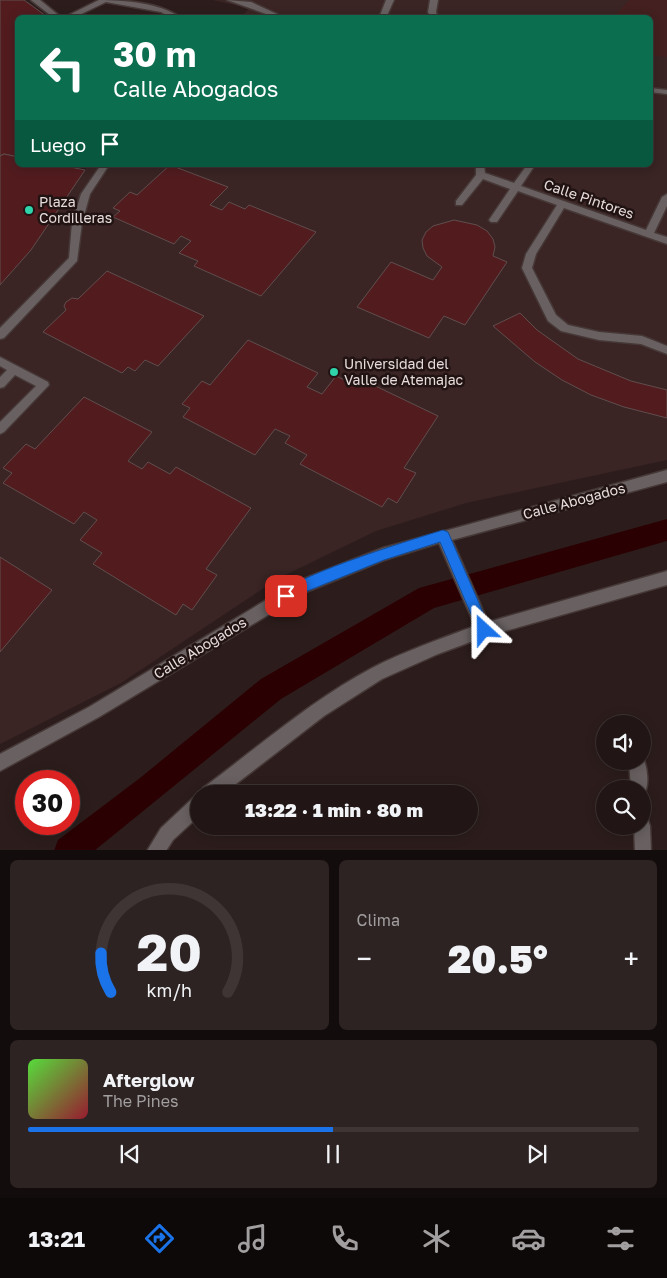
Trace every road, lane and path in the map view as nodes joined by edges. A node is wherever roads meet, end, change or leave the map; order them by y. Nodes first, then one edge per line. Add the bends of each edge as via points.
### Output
1 (35, 0) edge
2 (104, 0) edge
3 (230, 0) edge
4 (390, 0) edge
5 (434, 0) edge
6 (55, 15) edge
7 (72, 15) edge
8 (172, 15) edge
9 (272, 15) edge
10 (383, 15) edge
11 (433, 15) edge
12 (653, 90) edge
13 (667, 92) edge
14 (104, 167) edge
15 (530, 167) edge
16 (480, 170) edge
17 (517, 188) junction
18 (667, 197) edge
19 (460, 204) dead end
20 (562, 204) junction
21 (663, 216) edge
22 (494, 220) dead end
23 (649, 234) junction
24 (667, 241) edge
25 (0, 335) edge
26 (667, 350) edge
27 (0, 362) edge
28 (14, 368) junction
29 (0, 384) edge
30 (0, 428) edge
31 (667, 476) edge
32 (443, 536) junction
33 (667, 578) edge
34 (484, 630) junction
35 (0, 763) edge
36 (221, 785) edge
37 (190, 813) edge
38 (643, 835) edge
39 (154, 850) edge
40 (644, 850) edge

1 - 6 lane
2 - 7 lane
2 - 8 lane via 163,10
3 - 9 lane
4 - 10 lane
5 - 11 lane
12 - 13 lane
14 - 25 lane via 86,194 77,223 74,259
15 - 17 lane
16 - 17 lane, Calle Pintores
16 - 19 lane
17 - 20 lane, Calle Pintores
17 - 22 lane
18 - 21 lane
20 - 23 lane, Calle Pintores
20 - 26 lane via 531,254 527,268 552,318 565,328 599,336 642,340
21 - 23 lane
23 - 24 lane, Calle Pintores
27 - 28 lane
28 - 29 lane
28 - 30 lane via 44,385
31 - 32 street, Calle Abogados
32 - 34 street
32 - 35 street, Calle Abogados via 382,554 300,587 94,712
33 - 34 street
34 - 36 street via 376,674 319,711
37 - 39 street
38 - 40 street

